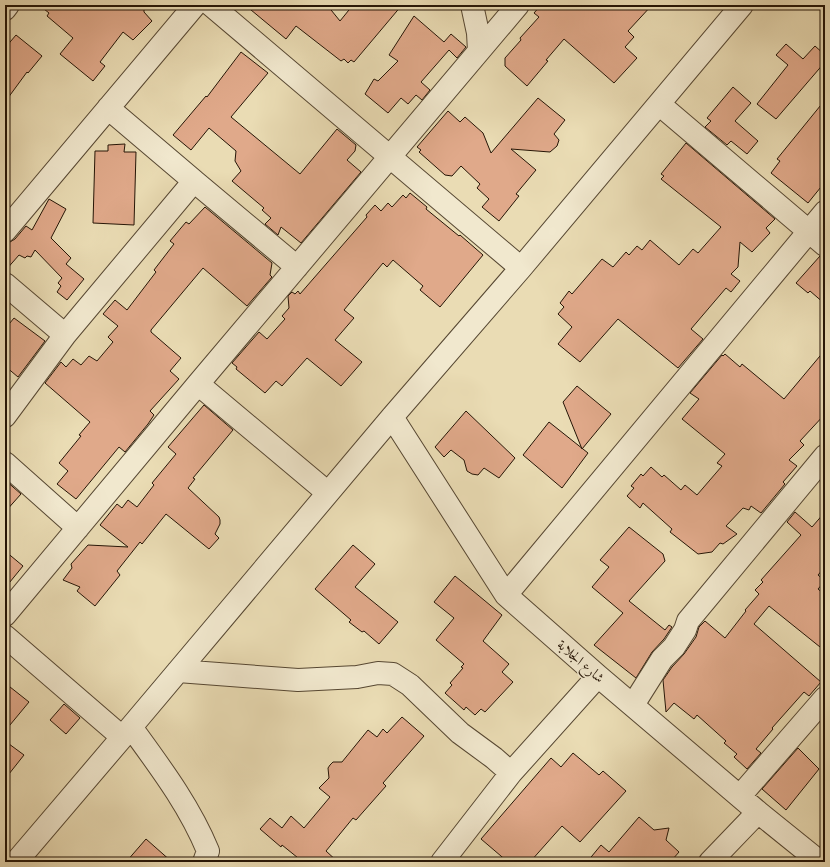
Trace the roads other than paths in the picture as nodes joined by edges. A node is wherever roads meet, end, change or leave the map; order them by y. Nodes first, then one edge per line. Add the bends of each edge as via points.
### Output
1 (8, 5) edge
2 (195, 5) edge
3 (211, 5) edge
4 (472, 5) edge
5 (518, 5) edge
6 (742, 5) edge
7 (5, 9) edge
8 (479, 51) junction
9 (659, 104) junction
10 (108, 108) junction
11 (390, 157) junction
12 (194, 181) junction
13 (825, 212) edge
14 (5, 231) edge
15 (809, 231) junction
16 (825, 245) edge
17 (297, 267) junction
18 (521, 268) junction
19 (5, 284) edge
20 (65, 335) junction
21 (198, 384) junction
22 (5, 416) edge
23 (392, 417) junction
24 (825, 456) edge
25 (5, 463) edge
26 (328, 493) junction
27 (78, 528) junction
28 (506, 595) junction
29 (5, 616) edge
30 (5, 636) edge
31 (178, 671) junction
32 (598, 676) junction
33 (825, 698) edge
34 (633, 705) junction
35 (127, 732) junction
36 (511, 773) junction
37 (740, 796) junction
38 (758, 812) junction
39 (208, 858) edge
40 (16, 862) edge
41 (442, 862) edge
42 (710, 862) edge
43 (820, 862) edge

1 - 7 street
2 - 10 street
3 - 11 street
4 - 8 street
5 - 8 street
6 - 9 street
8 - 11 street
9 - 15 street
9 - 18 street
10 - 12 street
10 - 14 street
11 - 17 street
11 - 18 street
12 - 17 street
12 - 20 street
13 - 15 street
15 - 16 street
15 - 28 street
17 - 21 street
18 - 23 street
19 - 20 street
20 - 22 street
21 - 26 street
21 - 27 street
23 - 26 street
23 - 28 street, شارع الجلابة
24 - 34 street via 688,621 674,647 662,658
25 - 27 street
26 - 31 street
27 - 29 street
28 - 32 street, شارع الجلابة
30 - 35 street
31 - 35 street
31 - 36 street via 298,680 393,674 410,684 460,733
32 - 34 street, شارع الجلابة
32 - 36 street
33 - 37 street
34 - 37 street, شارع الجلابة
35 - 39 street via 175,788 202,837
35 - 40 street
36 - 41 street
37 - 38 street, شارع الجلابة
38 - 42 street
38 - 43 street, شارع الجلابة

